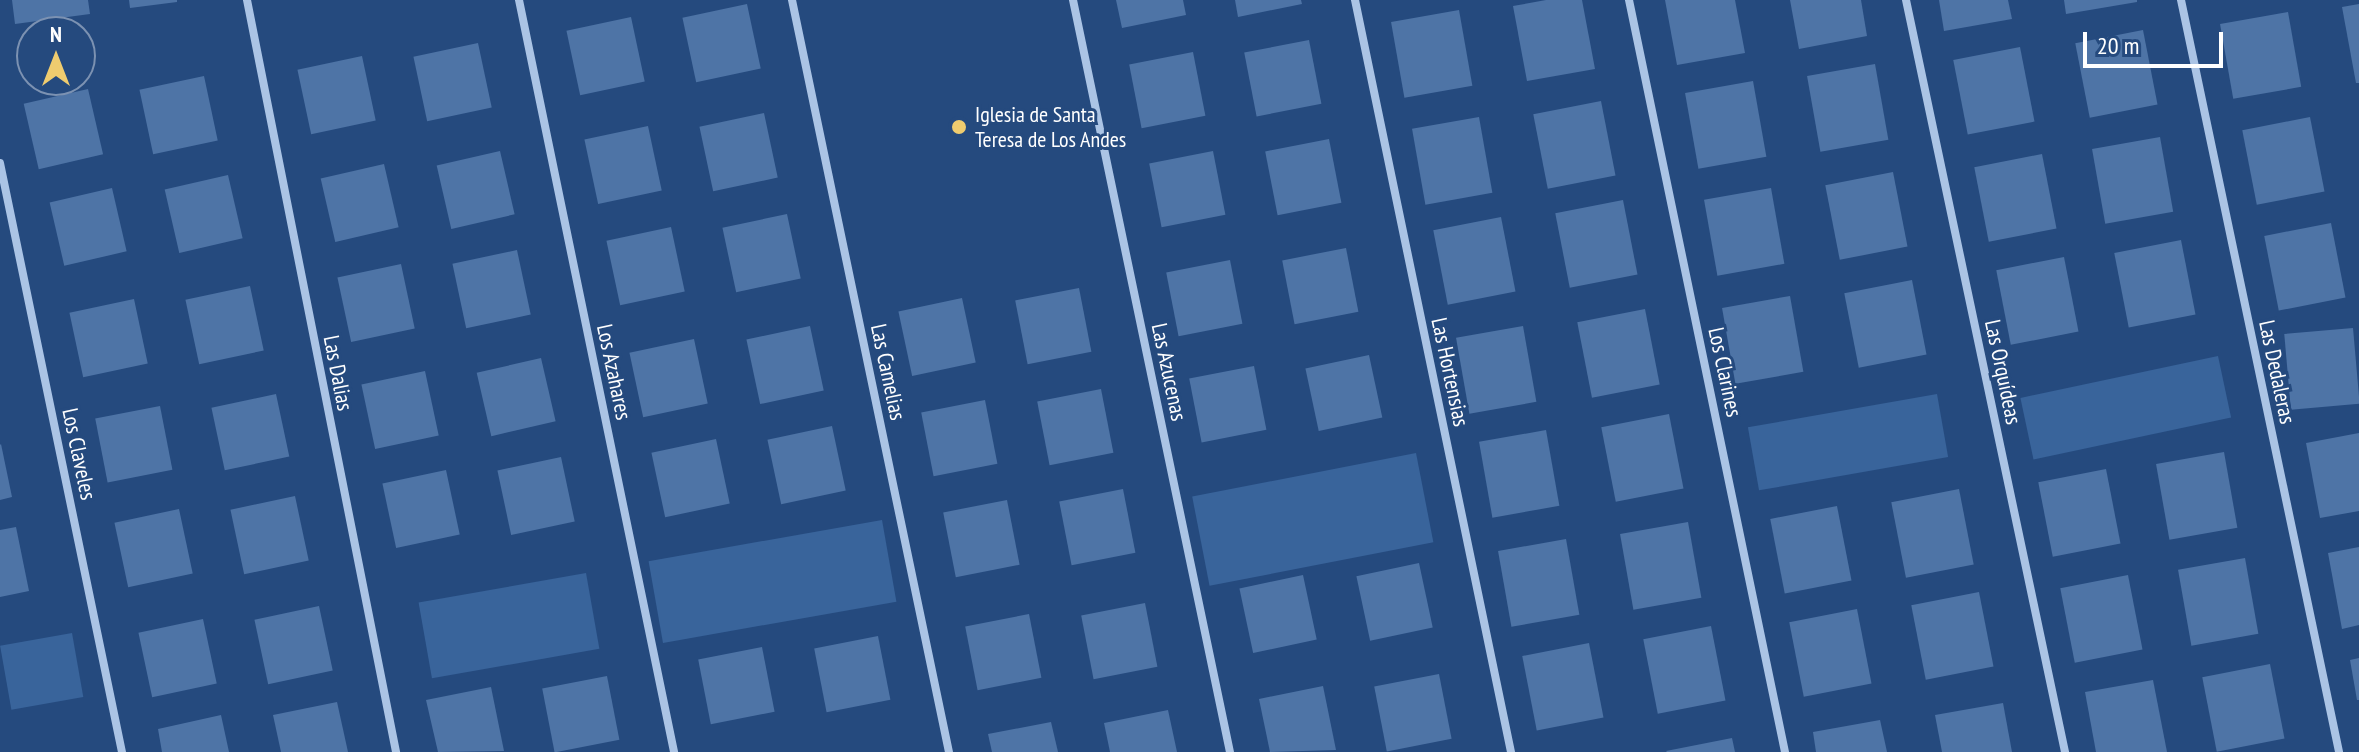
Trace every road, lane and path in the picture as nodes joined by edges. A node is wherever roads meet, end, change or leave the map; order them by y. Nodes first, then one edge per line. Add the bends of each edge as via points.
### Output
1 (247, 0) edge
2 (519, 0) edge
3 (792, 0) edge
4 (1073, 0) edge
5 (1355, 0) edge
6 (1629, 0) edge
7 (1906, 0) edge
8 (2181, 0) edge
9 (0, 163) edge
10 (122, 752) edge
11 (396, 752) edge
12 (674, 752) edge
13 (949, 752) edge
14 (1230, 752) edge
15 (1511, 752) edge
16 (1785, 752) edge
17 (2065, 752) edge
18 (2339, 752) edge

1 - 11 street, Las Dalias
2 - 12 street, Los Azahares
3 - 13 street, Las Camelias
4 - 14 street, Las Azucenas
5 - 15 street, Las Hortensias
6 - 16 street, Los Clarines
7 - 17 street, Las Orquídeas
8 - 18 street, Las Dedaleras
9 - 10 street, Los Claveles

